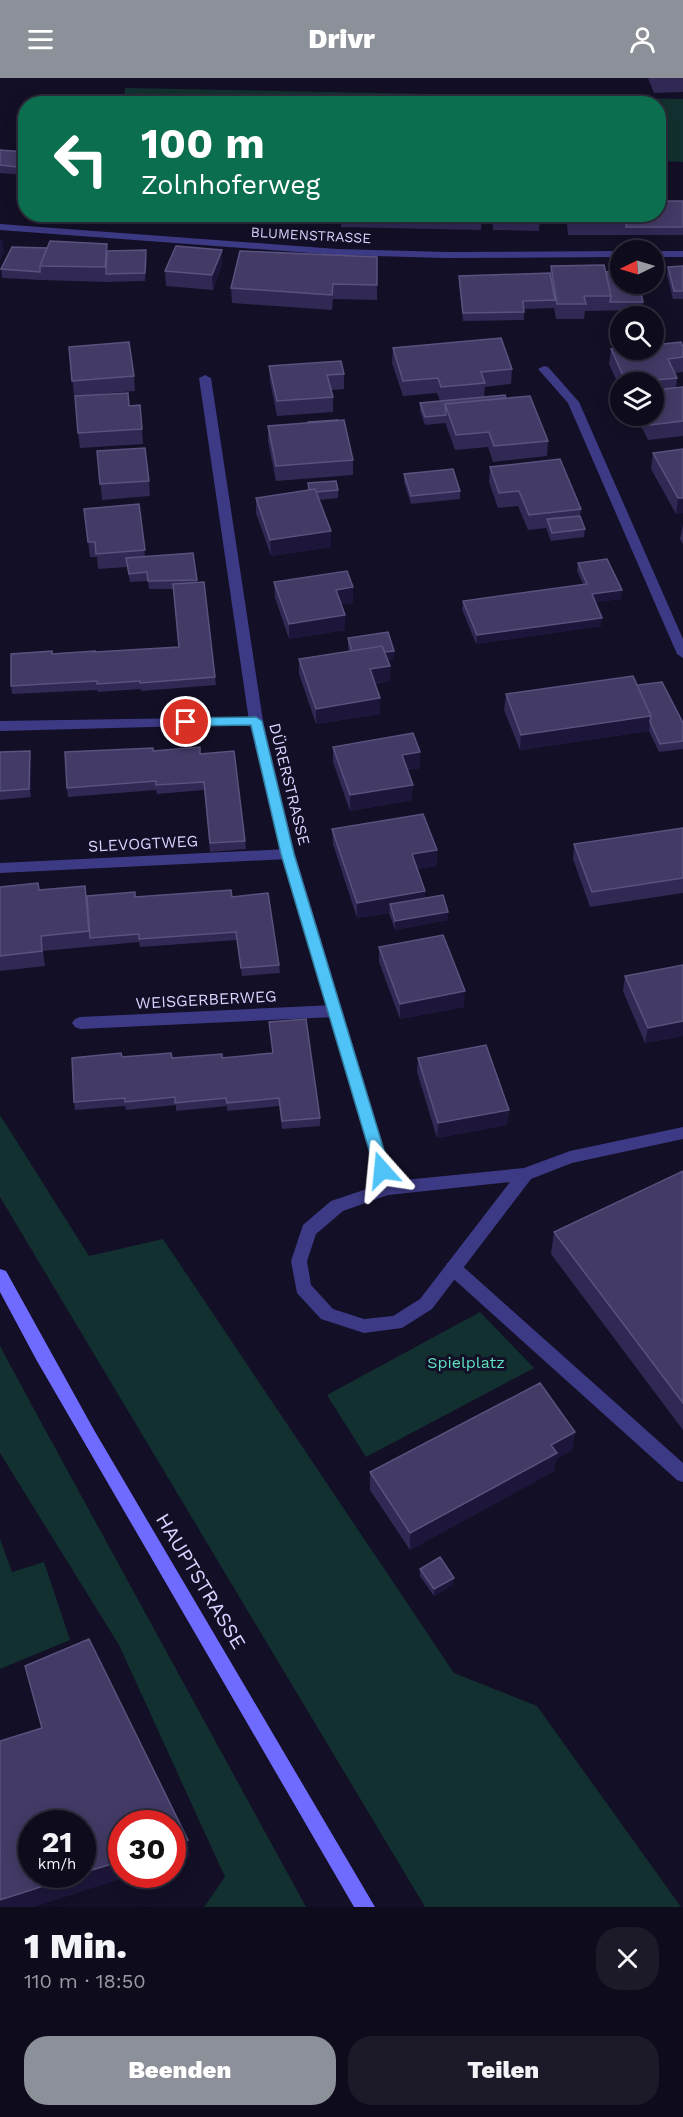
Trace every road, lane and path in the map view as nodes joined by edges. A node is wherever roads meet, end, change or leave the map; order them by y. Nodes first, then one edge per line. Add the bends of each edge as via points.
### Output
1 (0, 227) edge
2 (610, 254) edge
3 (664, 254) edge
4 (683, 254) edge
5 (544, 369) dead end
6 (205, 378) dead end
7 (683, 654) edge
8 (256, 721) junction
9 (0, 726) edge
10 (288, 854) junction
11 (0, 868) edge
12 (334, 1011) junction
13 (80, 1023) dead end
14 (683, 1132) edge
15 (525, 1174) junction
16 (388, 1188) junction
17 (453, 1268) junction
18 (0, 1276) edge
19 (683, 1474) edge
20 (365, 1907) edge

1 - 2 street, BLUMENSTRASSE via 337,252
3 - 4 street
5 - 7 street via 573,402
6 - 8 street, DÜRERSTRASSE
8 - 9 street
8 - 10 street, DÜRERSTRASSE
10 - 11 street, SLEVOGTWEG
10 - 12 street, DÜRERSTRASSE
12 - 13 street, WEISGERBERWEG
12 - 16 street, DÜRERSTRASSE
14 - 15 street via 570,1157
15 - 16 street
15 - 17 street
16 - 17 street via 337,1206 309,1230 299,1261 303,1288 327,1314 364,1326 396,1323 426,1304
17 - 19 street
18 - 20 main road, HAUPTSTRASSE via 50,1371

